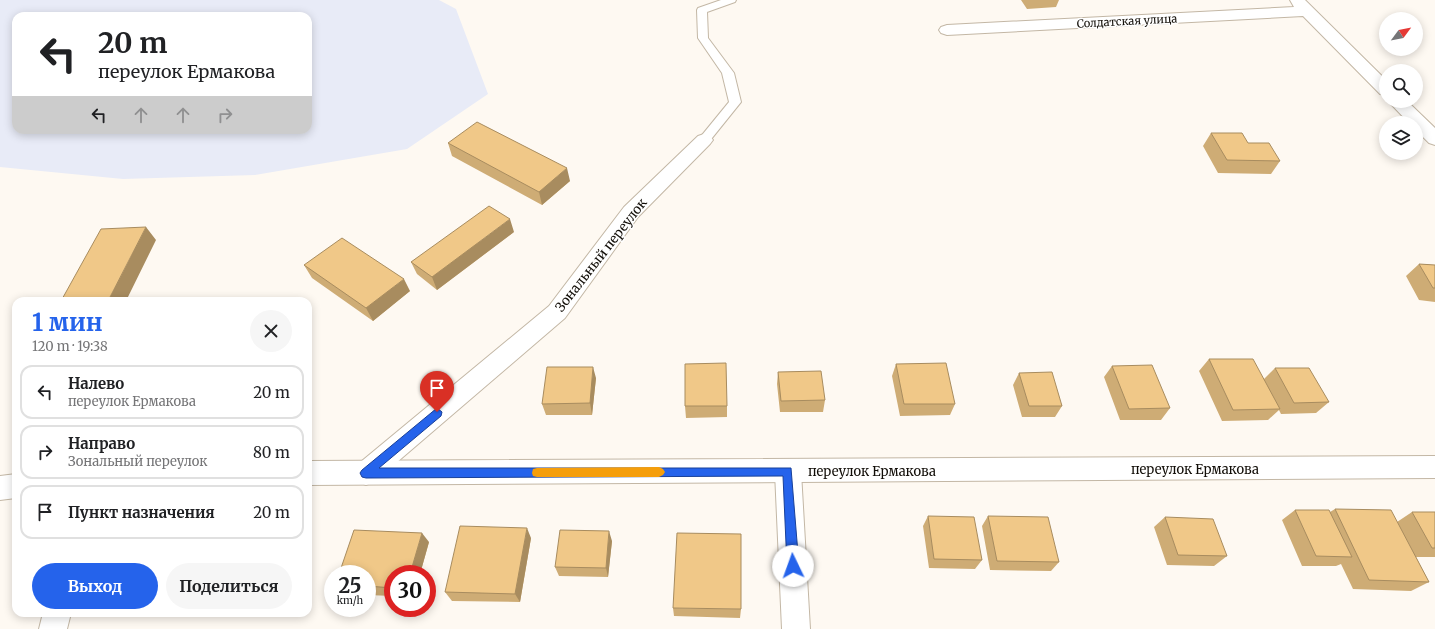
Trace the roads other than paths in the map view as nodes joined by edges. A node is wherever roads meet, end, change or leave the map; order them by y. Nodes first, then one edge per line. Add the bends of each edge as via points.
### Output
1 (731, 0) edge
2 (1302, 6) edge
3 (947, 30) dead end
4 (1379, 83) edge
5 (1404, 108) edge
6 (1435, 139) edge
7 (704, 140) joint
8 (1435, 467) edge
9 (788, 472) junction
10 (312, 473) edge
11 (366, 473) junction
12 (12, 486) edge
13 (0, 488) edge
14 (56, 617) edge
15 (53, 629) edge
16 (796, 629) edge

1 - 7 lane via 702,10 703,38 728,73 735,102
2 - 3 street, Солдатская улица
2 - 4 street
5 - 6 street
7 - 11 street, Зональный переулок via 631,212 557,312
8 - 9 street, переулок Ермакова
9 - 11 street, переулок Ермакова
9 - 16 street
10 - 11 street, переулок Ермакова
12 - 13 street
14 - 15 street

